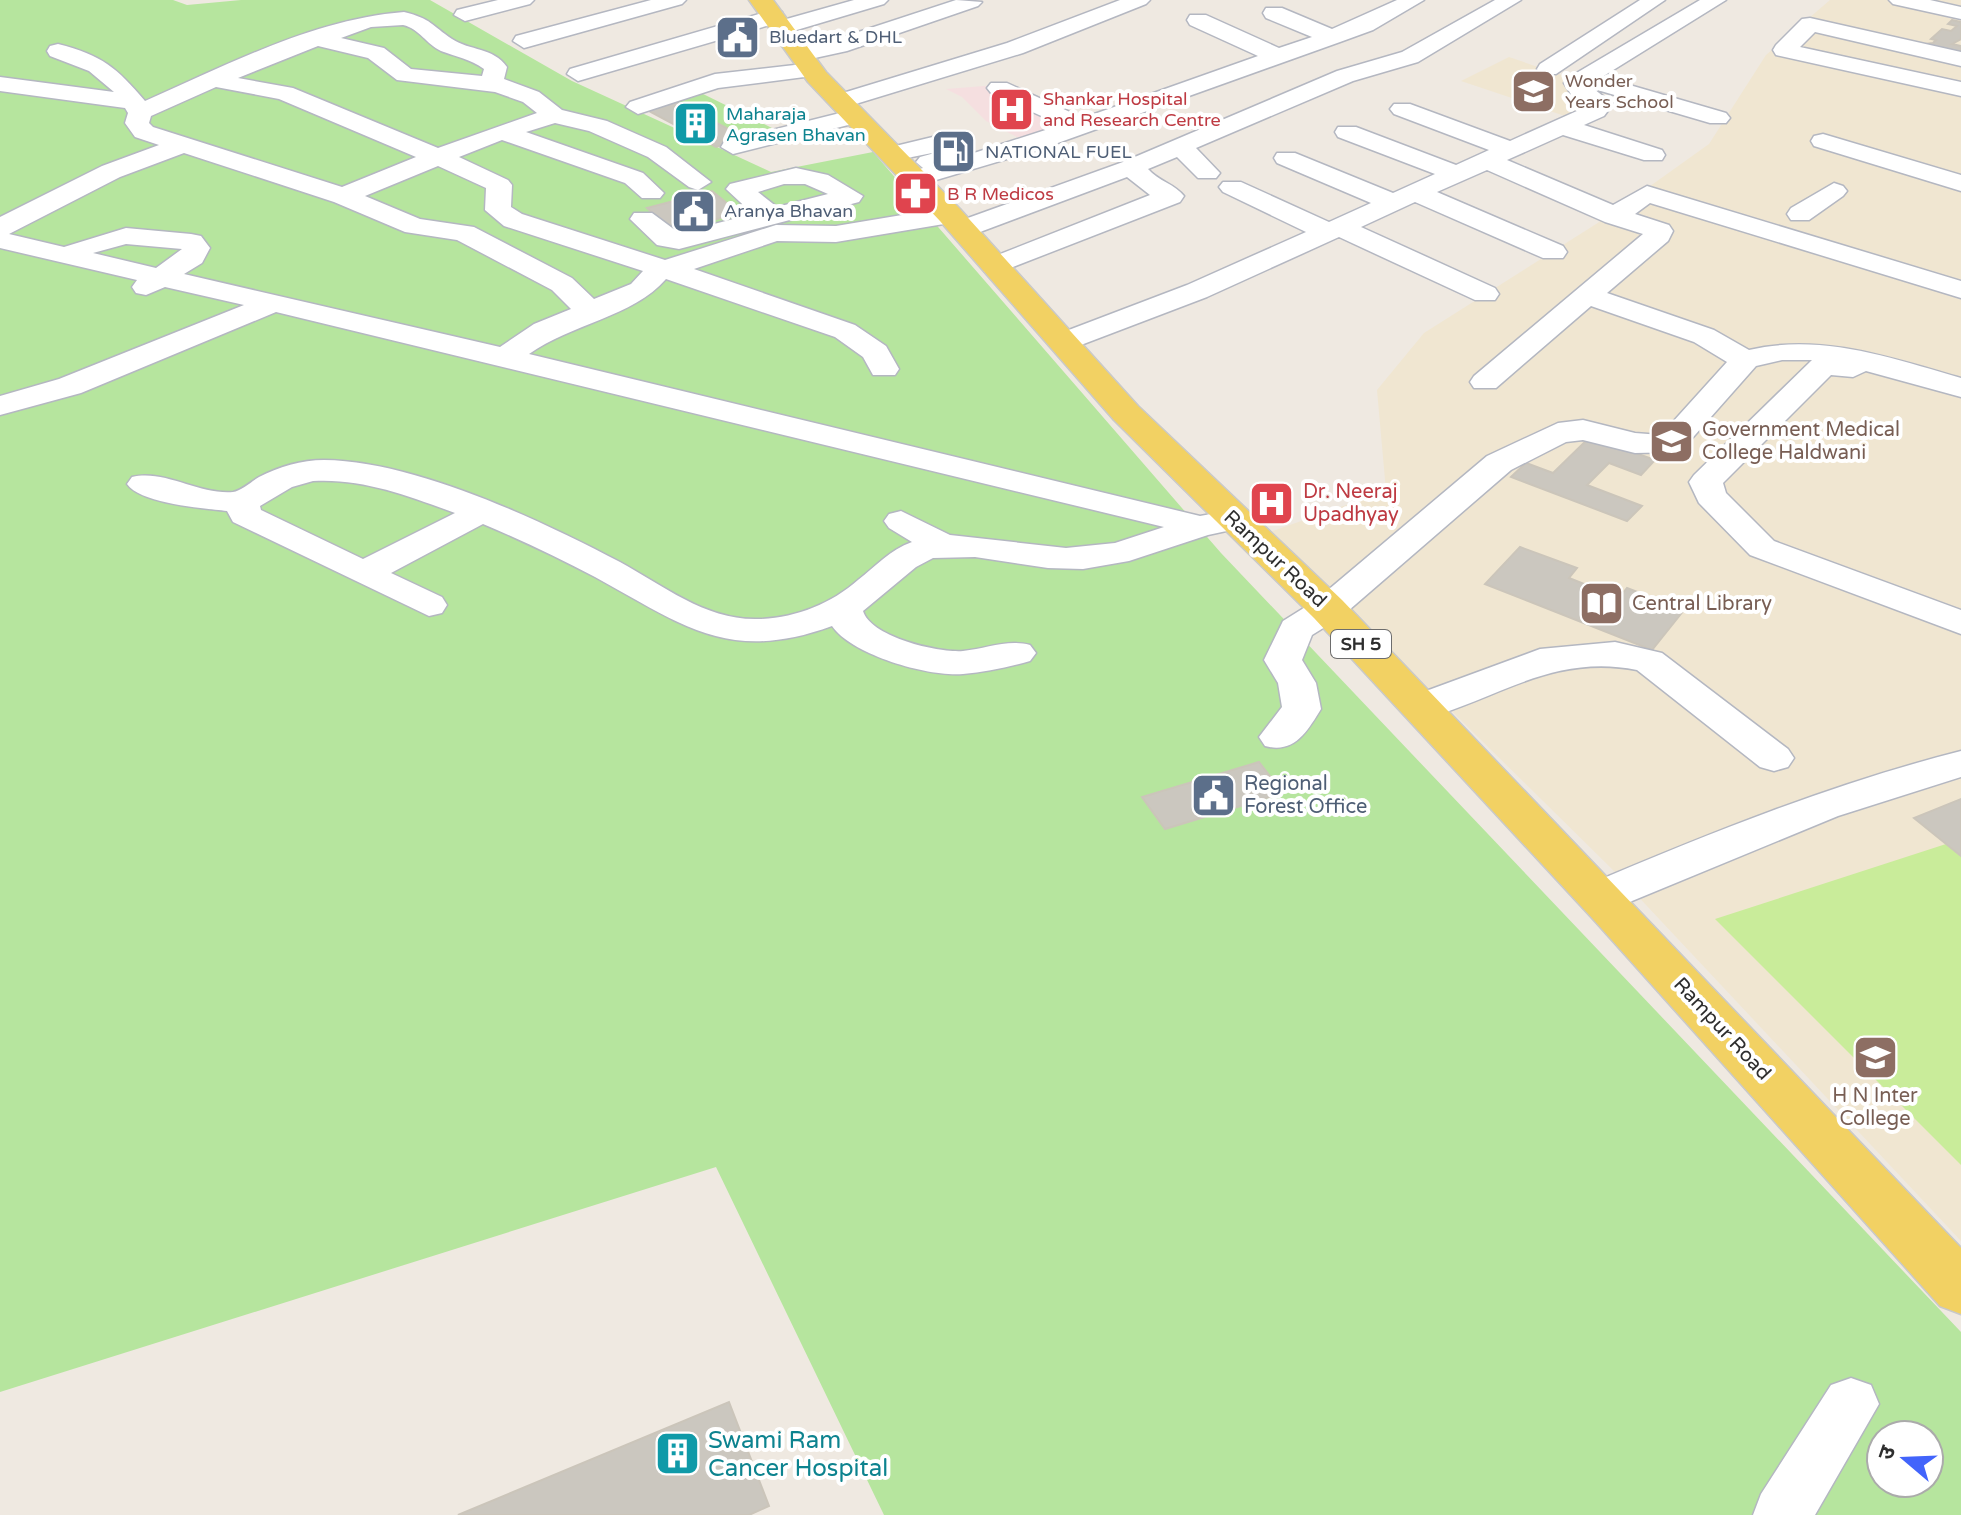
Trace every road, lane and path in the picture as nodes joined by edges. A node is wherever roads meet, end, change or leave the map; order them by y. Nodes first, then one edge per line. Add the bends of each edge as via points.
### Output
1 (523, 0) edge
2 (675, 0) edge
3 (877, 0) edge
4 (1139, 0) edge
5 (1413, 0) edge
6 (1510, 0) edge
7 (1654, 0) edge
8 (1715, 0) edge
9 (1900, 0) edge
10 (971, 2) edge
11 (492, 3) edge
12 (1274, 13) dead end
13 (1961, 13) edge
14 (465, 15) dead end
15 (1198, 20) dead end
16 (780, 24) edge
17 (317, 39) junction
18 (440, 39) junction
19 (1322, 40) junction
20 (524, 41) dead end
21 (58, 51) dead end
22 (1275, 55) junction
23 (383, 57) junction
24 (1961, 59) edge
25 (1371, 68) junction
26 (1548, 69) dead end
27 (1592, 72) junction
28 (578, 74) dead end
29 (213, 80) junction
30 (491, 83) junction
31 (0, 84) edge
32 (999, 88) dead end
33 (1961, 89) edge
34 (1709, 94) dead end
35 (137, 107) junction
36 (638, 107) dead end
37 (849, 109) junction
38 (1402, 109) dead end
39 (554, 115) junction
40 (1718, 118) dead end
41 (1636, 123) dead end
42 (763, 126) dead end
43 (1082, 126) junction
44 (805, 127) junction
45 (1564, 127) junction
46 (502, 132) junction
47 (1347, 132) dead end
48 (1823, 141) dead end
49 (1179, 145) junction
50 (182, 146) junction
51 (733, 147) dead end
52 (1502, 156) junction
53 (438, 157) junction
54 (1286, 158) dead end
55 (1961, 158) edge
56 (905, 167) junction
57 (1132, 167) junction
58 (1207, 173) dead end
59 (1460, 175) junction
60 (1949, 179) edge
61 (698, 182) dead end
62 (1232, 187) dead end
63 (1834, 191) dead end
64 (651, 193) dead end
65 (343, 196) junction
66 (1406, 198) junction
67 (1605, 211) dead end
68 (643, 219) dead end
69 (957, 222) junction
70 (770, 223) junction
71 (1795, 225) junction
72 (0, 228) edge
73 (1334, 230) junction
74 (0, 240) edge
75 (1553, 252) dead end
76 (32, 258) edge
77 (995, 266) junction
78 (659, 270) junction
79 (160, 278) junction
80 (1961, 290) edge
81 (135, 293) junction
82 (1485, 294) dead end
83 (1586, 295) junction
84 (179, 304) dead end
85 (269, 305) junction
86 (588, 310) junction
87 (1063, 342) junction
88 (505, 357) junction
89 (1745, 360) junction
90 (884, 369) dead end
91 (1485, 382) dead end
92 (1961, 388) edge
93 (1961, 399) edge
94 (0, 406) edge
95 (144, 484) dead end
96 (242, 503) junction
97 (480, 512) junction
98 (901, 521) dead end
99 (1216, 523) junction
100 (942, 545) junction
101 (364, 572) junction
102 (429, 605) dead end
103 (843, 605) junction
104 (1328, 609) junction
105 (1961, 623) edge
106 (1017, 653) dead end
107 (1421, 707) junction
108 (1279, 737) dead end
109 (1774, 758) dead end
110 (1961, 764) edge
111 (1600, 897) junction
112 (1961, 1288) edge
113 (1851, 1404) dead end
114 (1782, 1515) edge

1 - 11 street
2 - 20 street
3 - 16 street
4 - 37 street
5 - 19 street
6 - 25 street via 1410,57
7 - 26 street
8 - 27 street
9 - 13 street
10 - 16 street via 839,46
11 - 14 street
12 - 19 street
15 - 22 street
16 - 28 street
16 - 36 street via 715,81
16 - 37 main road, Rampur Road / SH 5
17 - 18 street via 389,17 422,23
17 - 23 street
17 - 29 street
18 - 23 street
18 - 30 street via 496,67
19 - 22 street
19 - 25 street
21 - 35 street via 104,68
22 - 43 street
23 - 30 street via 405,75
24 - 33 street via 1810,24 1784,50
25 - 49 street
27 - 34 street
27 - 40 street
27 - 45 street via 1576,83 1601,104
29 - 35 street
29 - 53 street via 285,93
30 - 39 street via 531,97
31 - 35 street
32 - 43 street
35 - 50 street via 137,123 144,132
37 - 44 street
37 - 56 main road, Rampur Road / SH 5
38 - 52 street
39 - 46 street
39 - 61 street via 598,126 657,152
41 - 45 street via 1625,151
42 - 44 street
43 - 56 street
44 - 51 street
45 - 52 street
46 - 53 street
46 - 64 street via 634,178
47 - 59 street
48 - 60 street
49 - 57 street
49 - 58 street
50 - 65 street
50 - 72 street via 104,173
52 - 59 street
52 - 67 street
53 - 65 street
53 - 78 street via 499,185 498,210 513,220
54 - 66 street
55 - 60 street
56 - 69 main road, Rampur Road / SH 5
57 - 69 street
57 - 77 street via 1146,183 1171,196
59 - 66 street
62 - 73 street
63 - 71 street
65 - 86 street via 414,226 464,233 562,284
66 - 73 street
66 - 75 street
68 - 70 street via 667,239 679,241
69 - 70 street via 836,234
69 - 77 main road, Rampur Road / SH 5
70 - 78 street via 715,255
71 - 80 street
71 - 83 street via 1647,194 1614,216 1660,231
73 - 82 street
73 - 87 street via 1197,291
74 - 76 street
76 - 79 street
76 - 79 street via 119,235 191,242 196,248 192,257
76 - 81 street
77 - 87 main road, Rampur Road / SH 5
78 - 86 street via 641,290
78 - 90 street via 766,300 845,331 875,352
79 - 81 street
79 - 85 street
81 - 84 street
83 - 89 street via 1704,336
83 - 91 street
85 - 88 street
85 - 94 street via 70,386
86 - 88 street via 544,330
87 - 99 main road, Rampur Road / SH 5
88 - 99 street
89 - 92 street via 1782,351 1813,351
89 - 104 street via 1669,445 1583,430 1558,433 1499,463
93 - 105 street via 1850,367 1825,365 1706,482 1711,496 1762,548
95 - 96 street
96 - 97 street via 286,476 324,469 395,482
96 - 101 street via 245,515 272,531
97 - 101 street
97 - 103 street via 598,565 691,617 728,629 770,629
98 - 100 street
99 - 100 street via 1101,558 1063,559
99 - 104 main road, Rampur Road / SH 5
100 - 103 street via 908,557
101 - 102 street
103 - 106 street via 849,624 873,641 909,655 960,663
104 - 107 main road, Rampur Road / SH 5
104 - 108 street via 1296,629 1283,660 1297,683 1302,709
107 - 109 street via 1553,657 1615,654 1649,661
107 - 111 main road, Rampur Road / SH 5
110 - 111 street via 1909,776
111 - 112 main road, Rampur Road / SH 5
113 - 114 street

